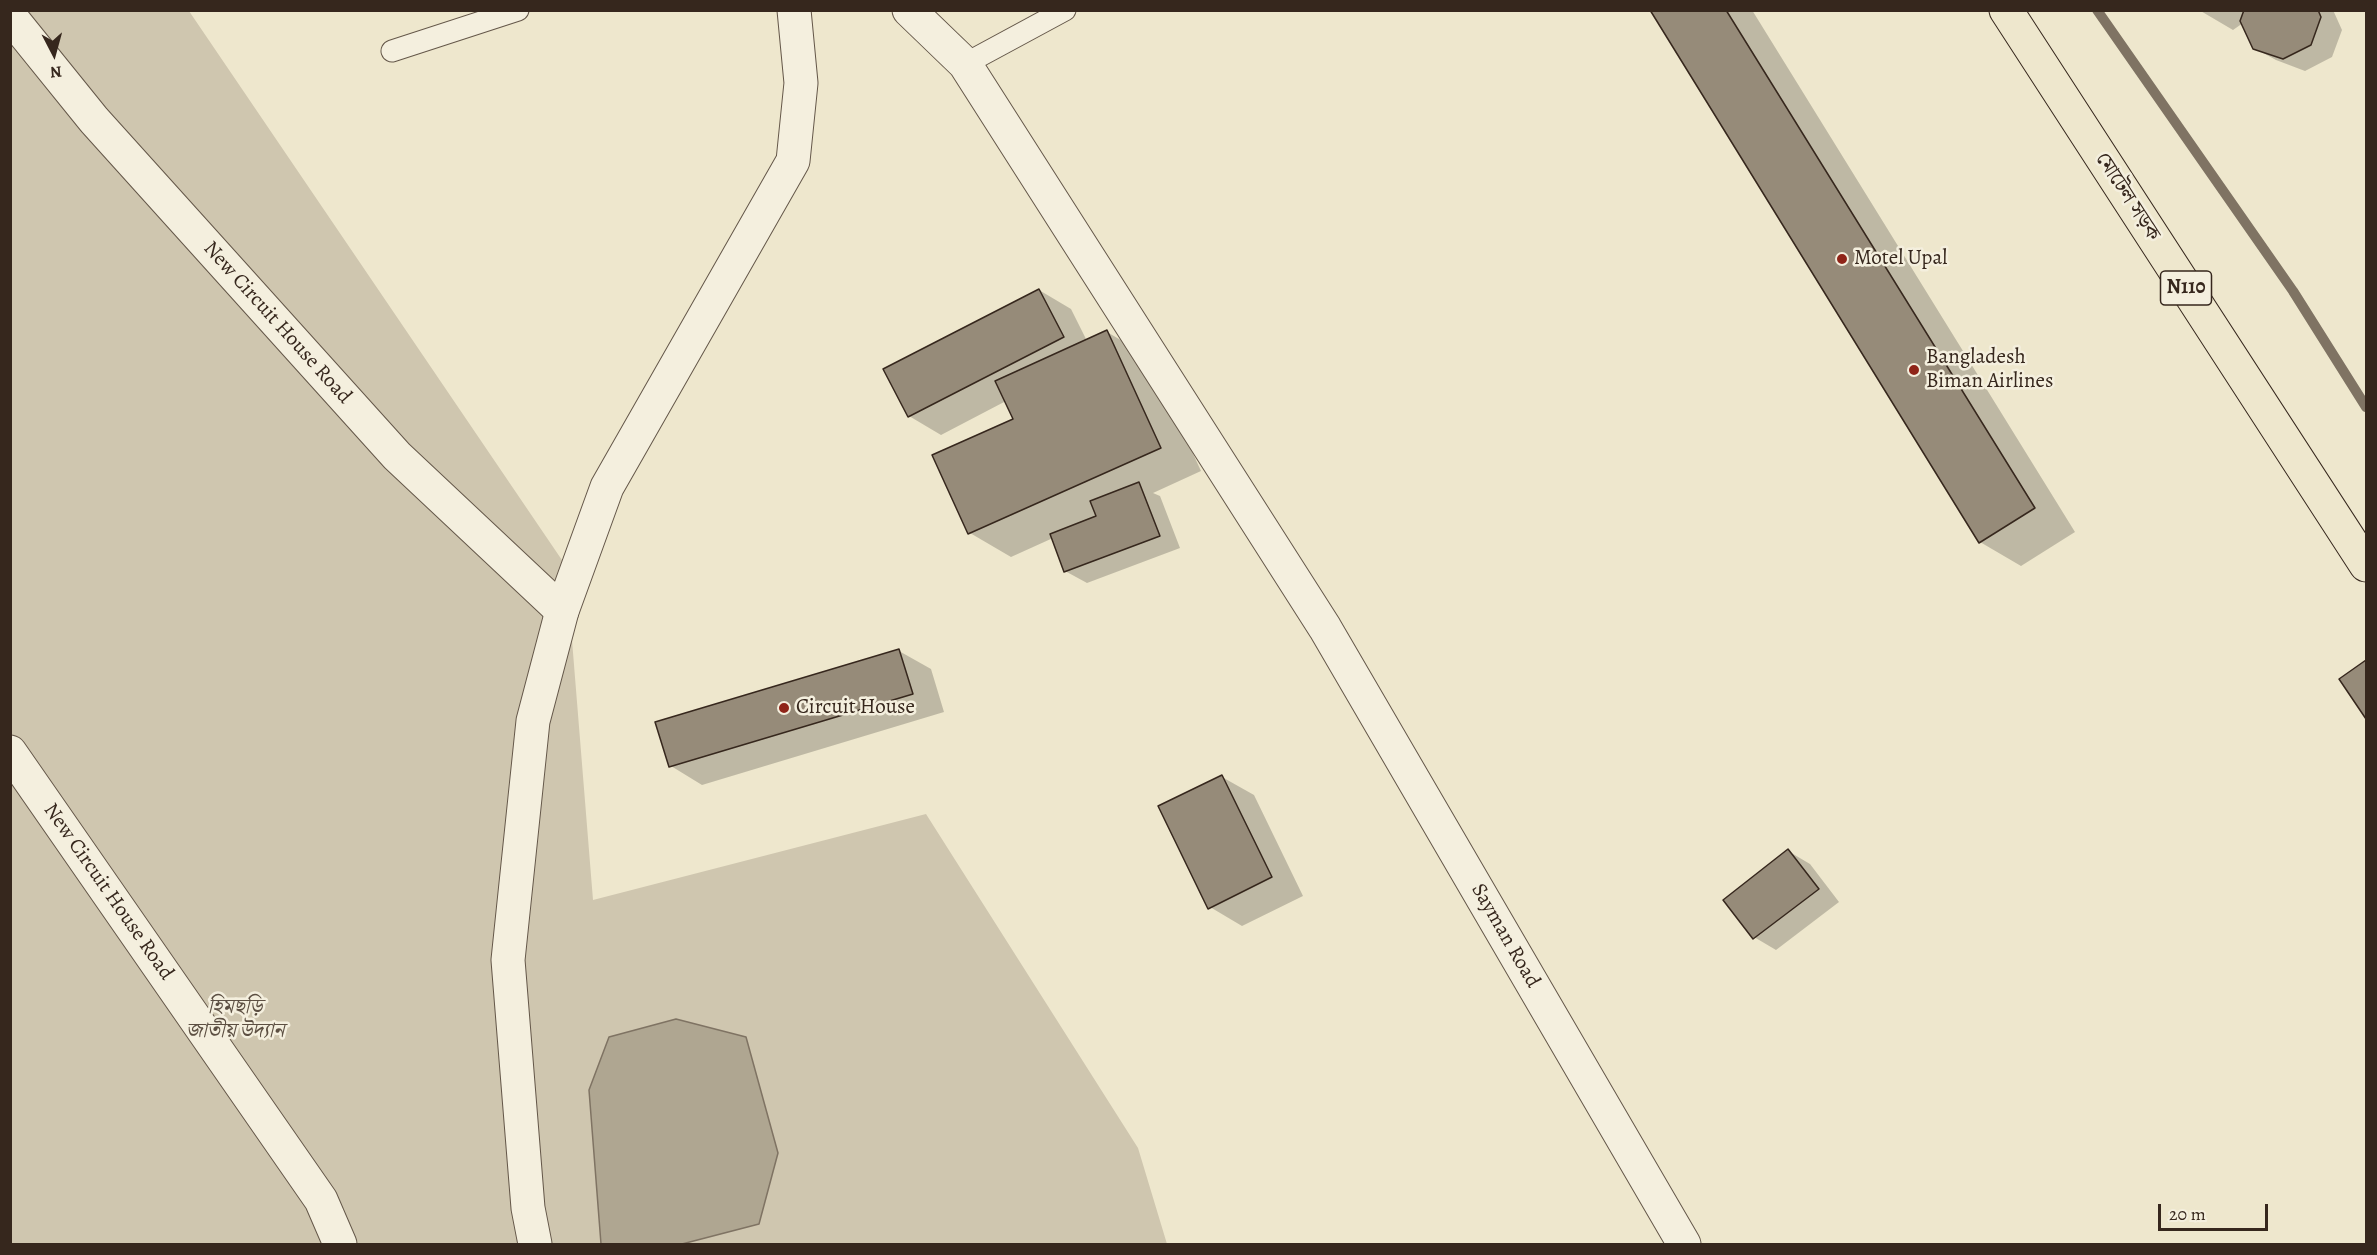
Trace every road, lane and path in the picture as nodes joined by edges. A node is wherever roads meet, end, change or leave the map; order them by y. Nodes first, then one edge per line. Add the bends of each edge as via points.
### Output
1 (518, 10) edge
2 (794, 10) edge
3 (909, 10) edge
4 (1065, 10) edge
5 (2006, 10) edge
6 (10, 16) edge
7 (392, 51) dead end
8 (965, 64) junction
9 (2367, 565) edge
10 (562, 611) junction
11 (10, 752) edge
12 (340, 1245) edge
13 (535, 1245) edge
14 (1684, 1245) edge

1 - 7 lane
2 - 10 street via 801,83 793,161 607,487
3 - 8 street, Sayman Road
4 - 8 lane
5 - 9 highway, মোটেল সড়ক / N110
6 - 10 street, New Circuit House Road via 94,120 397,456
8 - 14 street, Sayman Road via 1325,628
10 - 13 street via 533,721 508,960 528,1208
11 - 12 street, New Circuit House Road via 321,1200

